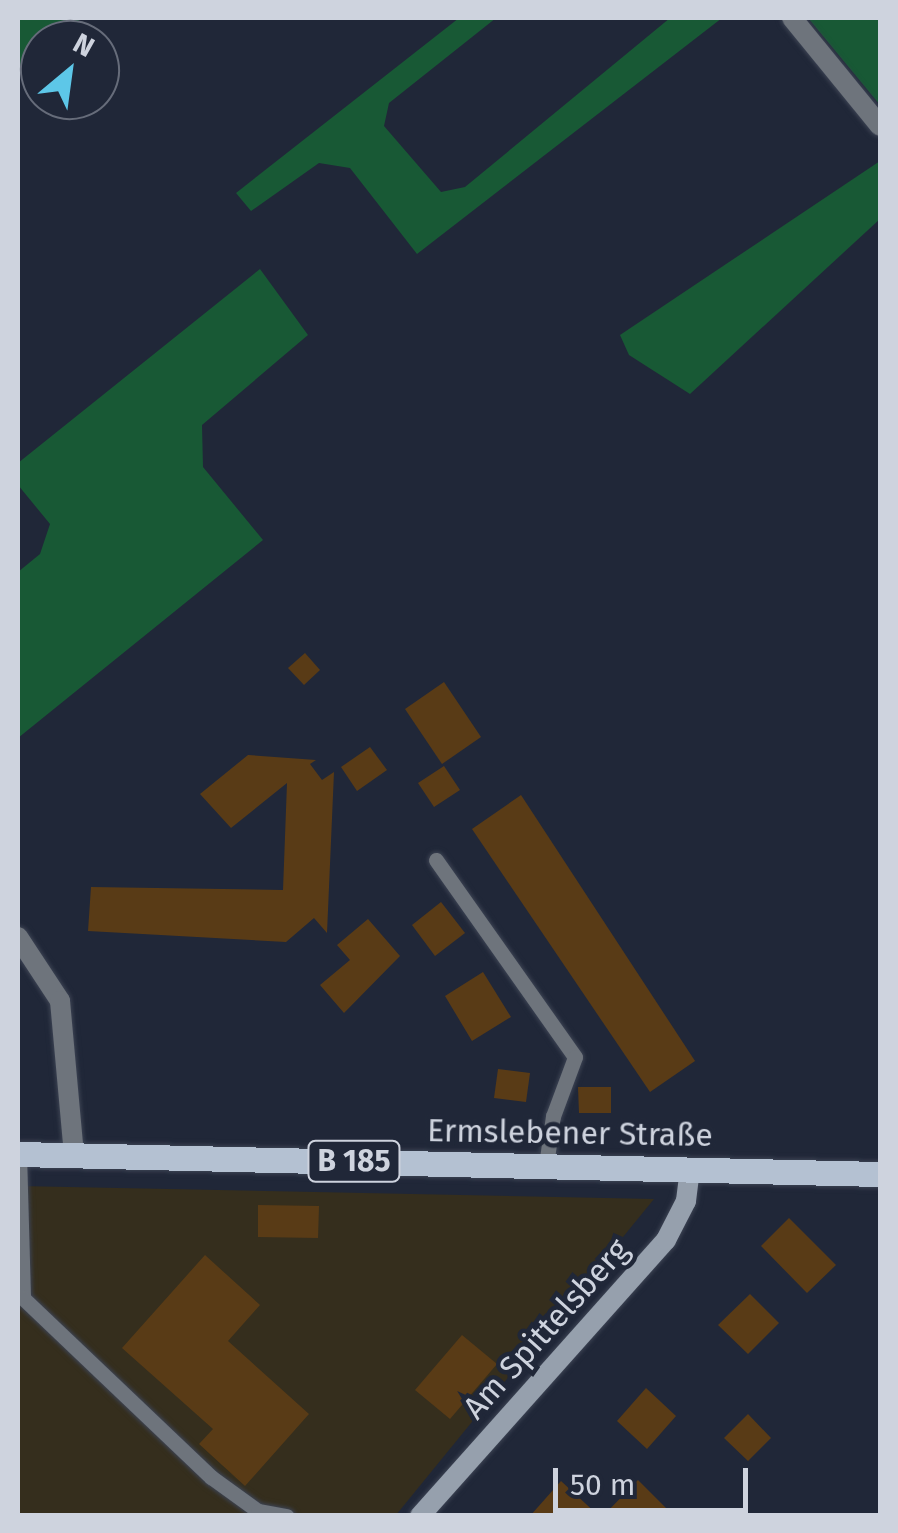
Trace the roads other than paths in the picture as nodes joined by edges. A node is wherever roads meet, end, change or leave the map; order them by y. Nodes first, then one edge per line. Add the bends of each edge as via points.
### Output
1 (792, 18) edge
2 (880, 126) edge
3 (436, 860) dead end
4 (18, 937) edge
5 (18, 1154) edge
6 (74, 1156) junction
7 (546, 1165) junction
8 (690, 1168) junction
9 (880, 1174) edge
10 (20, 1301) edge
11 (288, 1516) edge
12 (420, 1516) edge

1 - 2 street
3 - 7 lane via 576,1057 553,1116
4 - 6 street via 60,1000
5 - 6 main road, Ermslebener Straße / B 185
5 - 10 lane
6 - 7 main road, Ermslebener Straße / B 185
7 - 8 main road, Ermslebener Straße / B 185
8 - 9 main road, Ermslebener Straße / B 185
8 - 12 main road, Am Spittelsberg via 686,1201 666,1240
10 - 11 lane via 211,1476 258,1511

